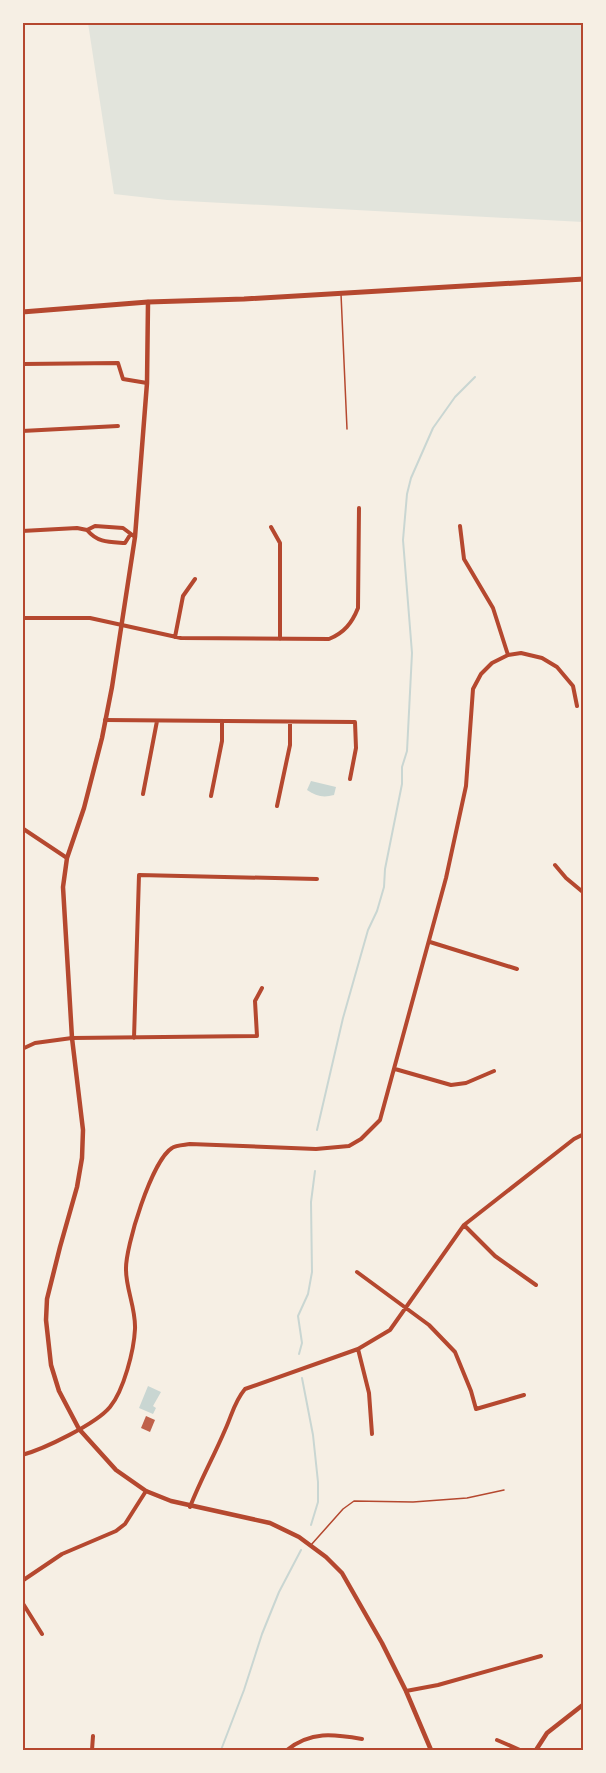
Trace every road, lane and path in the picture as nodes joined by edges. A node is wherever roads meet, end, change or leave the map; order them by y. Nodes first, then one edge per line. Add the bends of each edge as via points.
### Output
1 (584, 279) edge
2 (341, 294) junction
3 (148, 302) junction
4 (22, 312) edge
5 (23, 364) edge
6 (147, 383) junction
7 (118, 426) dead end
8 (347, 429) dead end
9 (22, 431) edge
10 (359, 508) dead end
11 (460, 526) dead end
12 (271, 527) dead end
13 (87, 530) junction
14 (22, 531) edge
15 (133, 536) junction
16 (195, 579) dead end
17 (22, 618) edge
18 (121, 626) junction
19 (175, 637) junction
20 (280, 639) junction
21 (508, 655) junction
22 (577, 706) dead end
23 (105, 720) junction
24 (157, 721) junction
25 (222, 721) junction
26 (290, 722) junction
27 (350, 779) dead end
28 (143, 794) dead end
29 (211, 796) dead end
30 (277, 806) dead end
31 (22, 828) edge
32 (67, 858) junction
33 (555, 865) dead end
34 (317, 879) dead end
35 (584, 893) edge
36 (430, 942) junction
37 (518, 969) dead end
38 (262, 988) dead end
39 (72, 1038) junction
40 (134, 1038) junction
41 (22, 1049) edge
42 (394, 1069) junction
43 (494, 1071) dead end
44 (584, 1134) edge
45 (464, 1225) junction
46 (357, 1272) dead end
47 (536, 1285) dead end
48 (405, 1309) junction
49 (358, 1349) junction
50 (524, 1395) dead end
51 (79, 1429) junction
52 (372, 1434) dead end
53 (22, 1455) edge
54 (504, 1490) dead end
55 (146, 1491) junction
56 (190, 1507) junction
57 (310, 1545) junction
58 (22, 1581) edge
59 (22, 1602) edge
60 (42, 1634) dead end
61 (541, 1656) dead end
62 (406, 1691) junction
63 (584, 1704) edge
64 (93, 1736) dead end
65 (362, 1739) dead end
66 (497, 1740) dead end
67 (92, 1750) edge
68 (287, 1750) edge
69 (431, 1750) edge
70 (520, 1750) edge
71 (536, 1750) edge

1 - 2 main road
2 - 3 main road
2 - 8 lane
3 - 4 main road
3 - 6 street
5 - 6 street via 118,363 123,379
6 - 15 street
7 - 9 street
10 - 20 street via 358,608 354,618 329,639
11 - 21 street via 464,559 493,608
12 - 20 street via 280,543
13 - 14 street
13 - 15 street via 95,526 123,528
13 - 15 street via 94,538 112,542 126,543
15 - 18 street
16 - 19 street via 183,596
17 - 18 street via 90,618
18 - 19 street
18 - 23 street
19 - 20 street
21 - 22 street via 542,657 557,667 573,686
21 - 36 street via 492,663 473,689 466,786
23 - 24 street
23 - 32 street via 84,808
24 - 25 street
24 - 28 street
25 - 26 street
25 - 29 street
26 - 27 street via 355,723 356,748
26 - 30 street via 290,745
31 - 32 street
32 - 39 street via 63,887
33 - 35 street
34 - 40 street via 139,875
36 - 37 street
36 - 42 street
38 - 40 street via 255,1001 257,1036
39 - 40 street
39 - 41 street via 35,1043
39 - 51 street via 83,1130 82,1158 47,1299 46,1320 51,1365 59,1391
42 - 43 street via 451,1085
42 - 51 street via 380,1120 349,1146 319,1149 190,1144 172,1148 151,1181 126,1250 135,1327 127,1368 110,1407
44 - 45 street
45 - 47 street via 495,1256
45 - 48 street
46 - 48 street
48 - 49 street via 390,1330
48 - 50 street via 429,1325 455,1352 476,1409
49 - 52 street via 369,1393
49 - 56 street via 245,1389 234,1404
51 - 53 street
51 - 55 street via 116,1470
54 - 57 lane via 467,1498 413,1502 354,1501
55 - 56 street
55 - 58 street via 116,1531 62,1554
56 - 57 street via 270,1523
57 - 62 street via 342,1573
59 - 60 street
61 - 62 street
62 - 69 street
63 - 71 street via 547,1733
64 - 67 street
65 - 68 street via 310,1736
66 - 70 street

